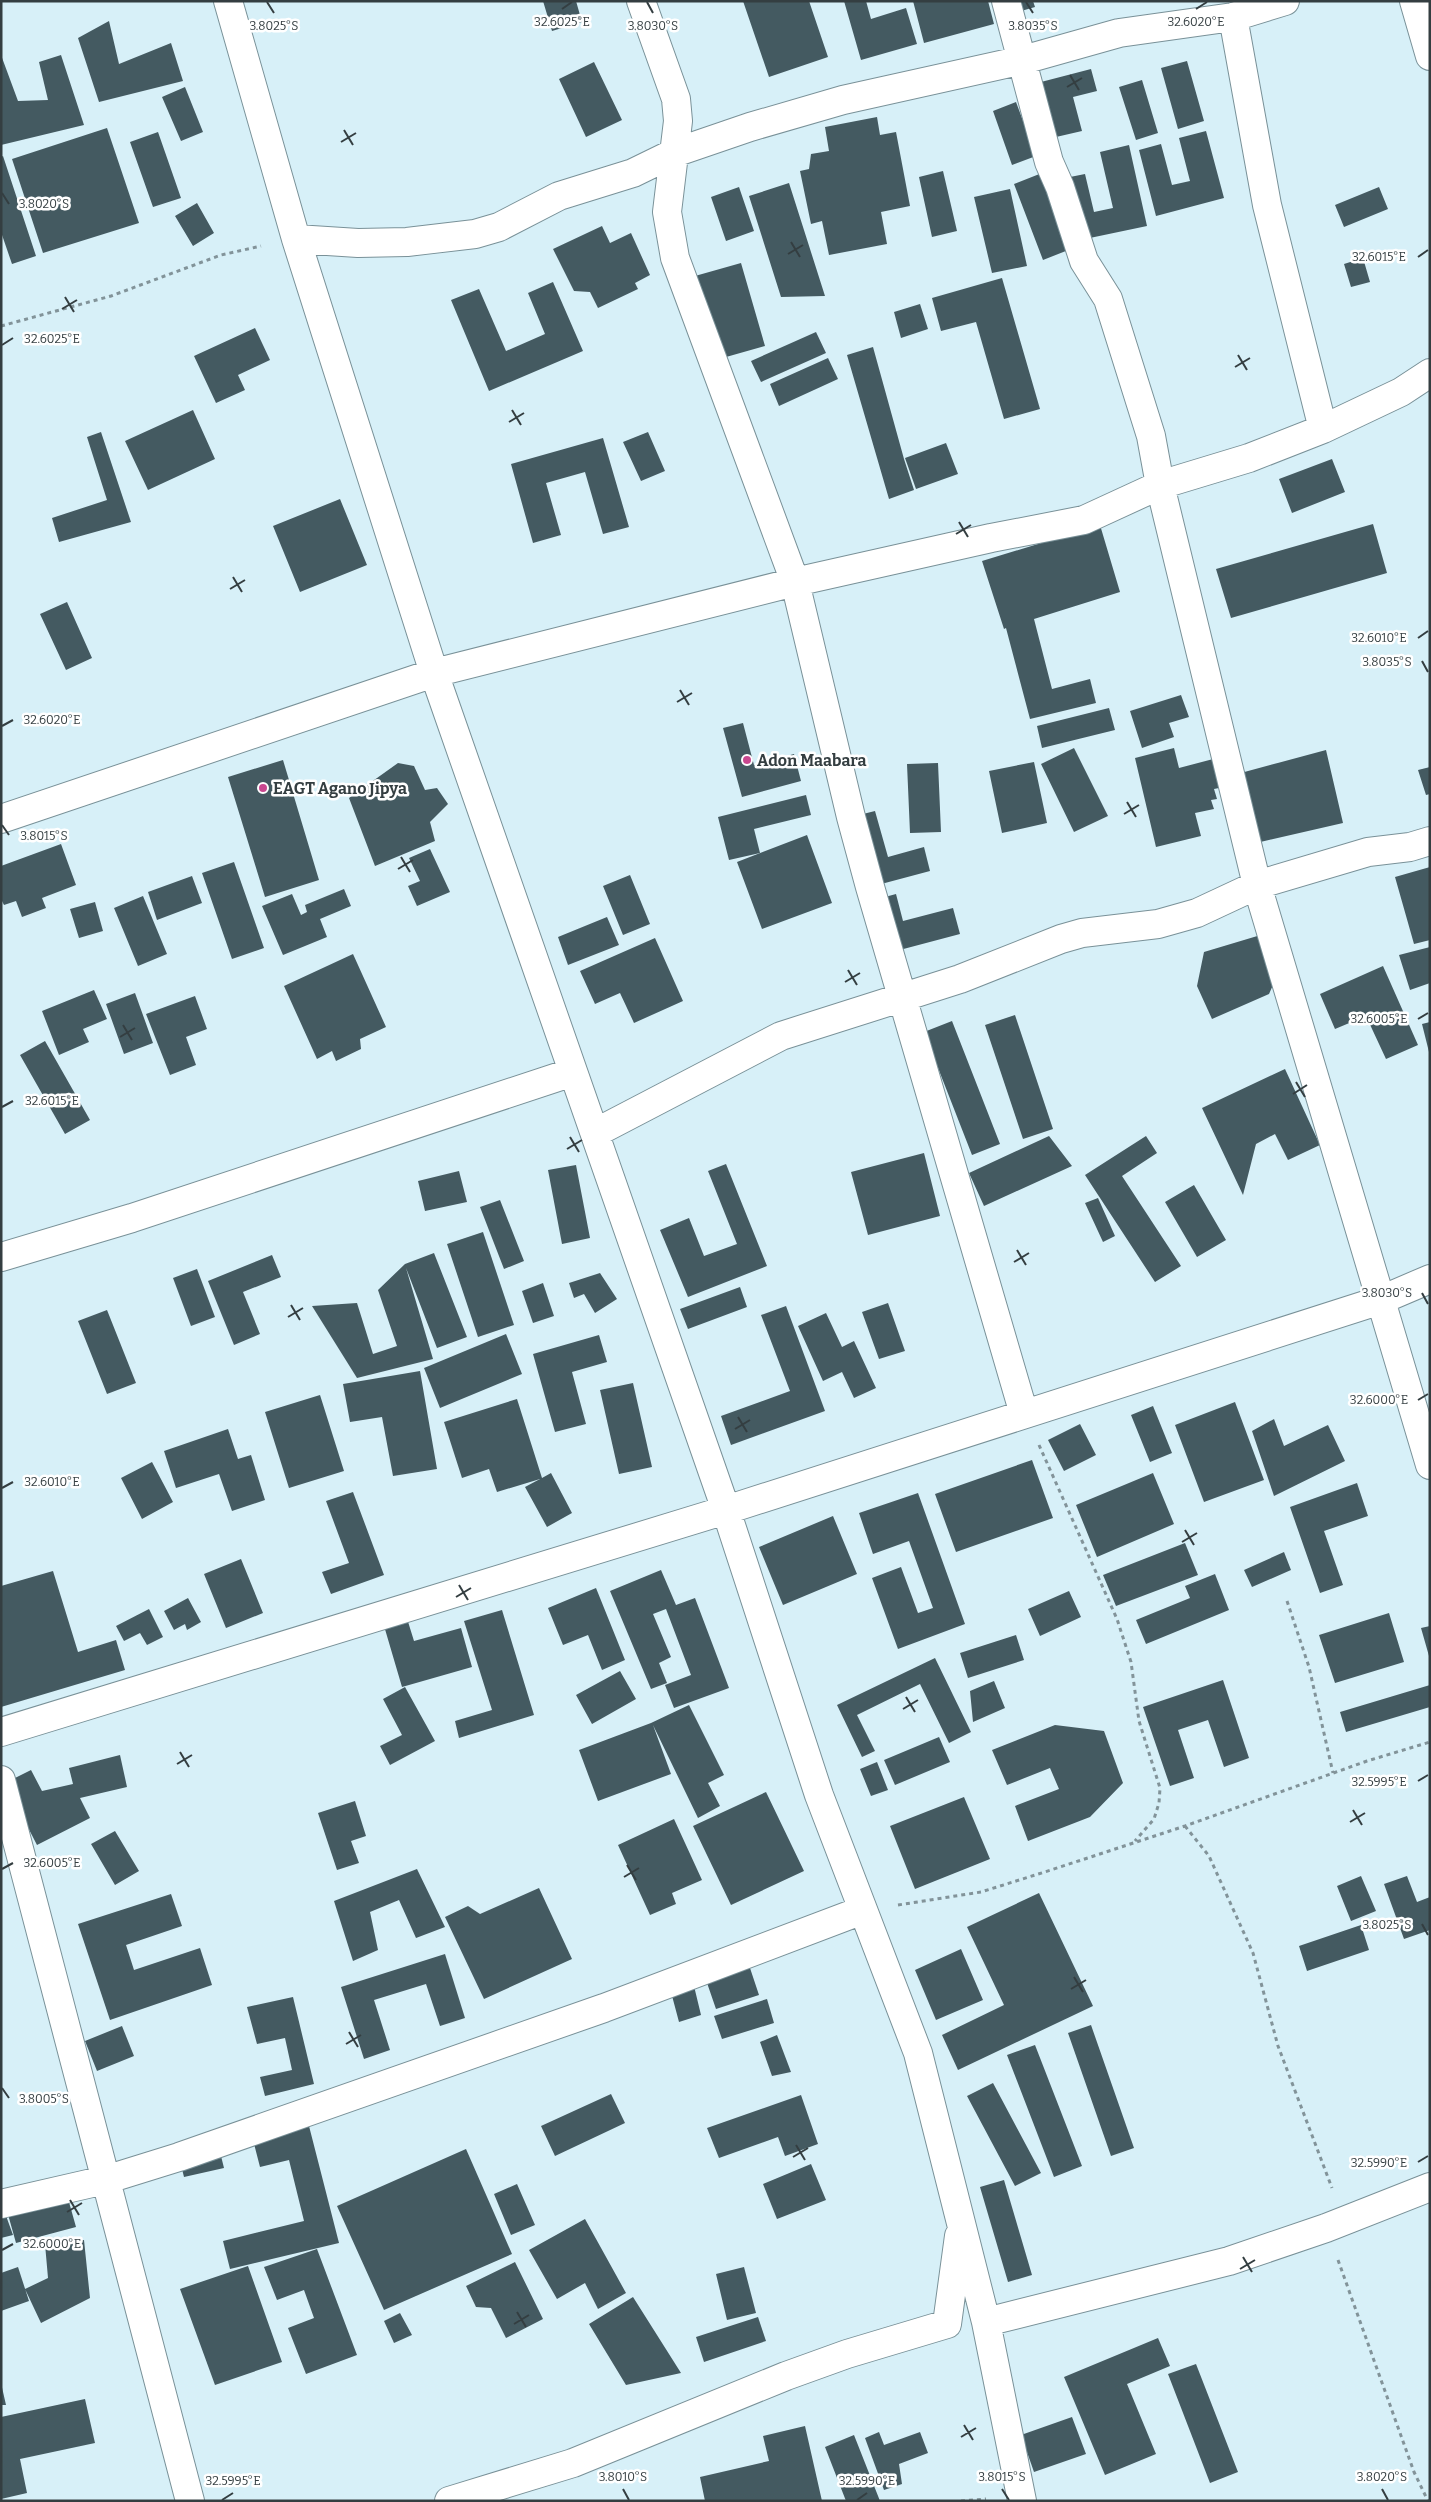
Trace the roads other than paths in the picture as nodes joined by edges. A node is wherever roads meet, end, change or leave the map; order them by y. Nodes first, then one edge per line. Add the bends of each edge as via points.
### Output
1 (228, 1) edge
2 (641, 1) edge
3 (1006, 1) edge
4 (1285, 1) edge
5 (1414, 1) edge
6 (1233, 16) junction
7 (1430, 56) edge
8 (1023, 60) junction
9 (674, 153) junction
10 (296, 239) junction
11 (1430, 373) edge
12 (1323, 429) junction
13 (1160, 485) junction
14 (795, 582) junction
15 (434, 674) junction
16 (1, 819) edge
17 (1430, 841) edge
18 (1258, 885) junction
19 (904, 998) junction
20 (573, 1072) junction
21 (595, 1133) junction
22 (1, 1257) edge
23 (1430, 1279) edge
24 (1381, 1300) junction
25 (1024, 1414) junction
26 (1430, 1465) edge
27 (726, 1510) junction
28 (1, 1732) edge
29 (1, 1780) edge
30 (863, 1910) junction
31 (105, 2180) junction
32 (1430, 2187) edge
33 (1, 2204) edge
34 (961, 2222) junction
35 (986, 2322) junction
36 (190, 2501) edge
37 (449, 2501) edge
38 (1022, 2501) edge

1 - 10 street
2 - 9 street via 676,99 678,121
3 - 8 street
4 - 6 street
5 - 7 street
6 - 8 street via 1120,33
6 - 12 street via 1267,205
8 - 9 street via 843,100
8 - 13 street via 1049,162 1068,216 1084,260 1108,299 1151,436
9 - 10 street via 633,173 559,196 499,227 475,234 407,242
9 - 14 street via 667,212 675,258
10 - 15 street
11 - 12 street via 1401,392
12 - 13 street via 1249,458
13 - 14 street via 1084,520
13 - 18 street
14 - 15 street
14 - 19 street via 851,818
15 - 16 street
15 - 20 street
17 - 18 street via 1368,852
18 - 19 street via 1197,912 1158,924 1082,933 1061,939
18 - 24 street
19 - 21 street via 781,1036
19 - 25 street
20 - 21 street
20 - 22 street via 132,1218
21 - 27 street
23 - 24 street
24 - 25 street
24 - 26 street
25 - 27 street
27 - 28 street
27 - 30 street via 819,1795
29 - 31 street
30 - 31 street via 604,2008
30 - 34 street via 918,2053
31 - 33 street
31 - 36 street
32 - 35 street via 1229,2261
34 - 35 street
34 - 37 street via 947,2324 786,2376 573,2464
35 - 38 street

